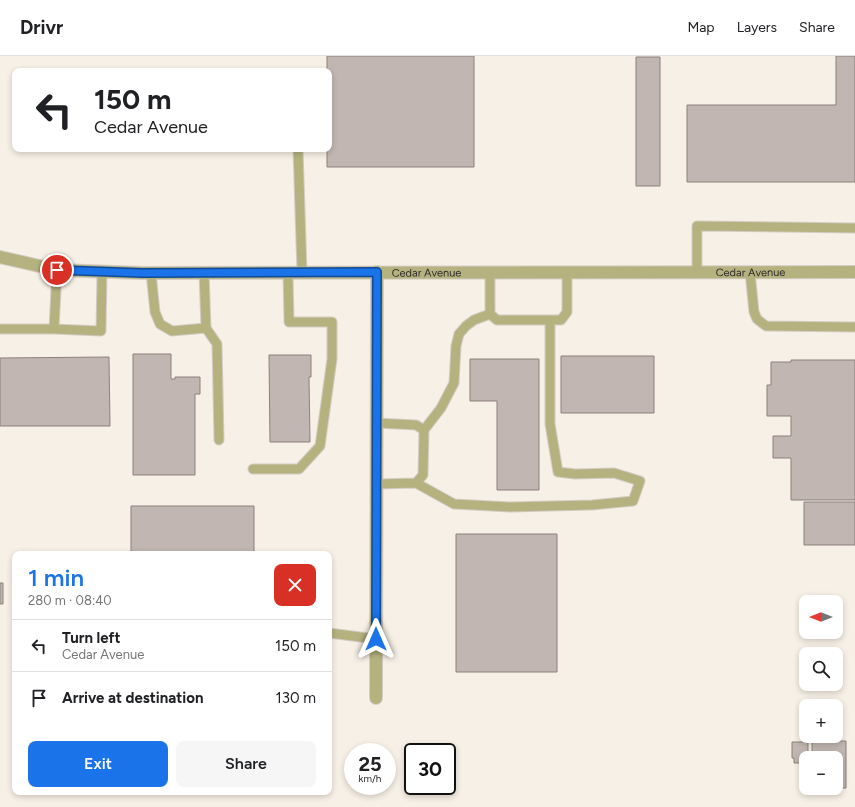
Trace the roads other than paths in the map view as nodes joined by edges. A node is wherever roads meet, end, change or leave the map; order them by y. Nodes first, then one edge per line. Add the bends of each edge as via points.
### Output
1 (298, 152) edge
2 (855, 228) edge
3 (0, 257) edge
4 (57, 270) junction
5 (102, 272) junction
6 (302, 272) junction
7 (377, 272) junction
8 (490, 272) junction
9 (568, 272) junction
10 (697, 272) junction
11 (750, 272) junction
12 (855, 272) edge
13 (151, 273) junction
14 (204, 273) junction
15 (288, 273) junction
16 (490, 314) junction
17 (550, 320) junction
18 (855, 327) edge
19 (206, 328) junction
20 (0, 329) edge
21 (54, 330) junction
22 (377, 423) junction
23 (424, 430) junction
24 (219, 440) dead end
25 (253, 469) dead end
26 (416, 483) junction
27 (376, 484) junction
28 (332, 634) edge
29 (376, 639) junction
30 (376, 698) dead end

1 - 6 lane
2 - 10 lane via 697,226
3 - 4 street, Cedar Avenue
4 - 5 street, Cedar Avenue
4 - 21 lane
5 - 13 street, Cedar Avenue
5 - 21 lane via 101,331
6 - 7 street, Cedar Avenue
6 - 15 street, Cedar Avenue
7 - 8 street, Cedar Avenue
7 - 22 street
8 - 9 street, Cedar Avenue
8 - 16 lane
9 - 10 street, Cedar Avenue
9 - 17 lane via 567,312 561,320
10 - 11 street, Cedar Avenue
11 - 12 street, Cedar Avenue
11 - 18 lane via 754,312 757,319 766,326
13 - 14 street, Cedar Avenue
13 - 19 lane via 155,312 160,324 172,331
14 - 15 street, Cedar Avenue
14 - 19 lane
15 - 25 lane via 289,322 332,322 332,359 320,446 299,469
16 - 17 lane via 497,320
16 - 23 lane via 474,320 459,334 454,382 441,408
17 - 26 lane via 550,424 558,472 614,473 640,481 633,501 510,508 454,504
19 - 24 lane via 217,344
20 - 21 lane
22 - 23 lane via 416,425
22 - 27 street
23 - 26 lane via 423,475
26 - 27 lane
27 - 29 street
28 - 29 lane
29 - 30 street

